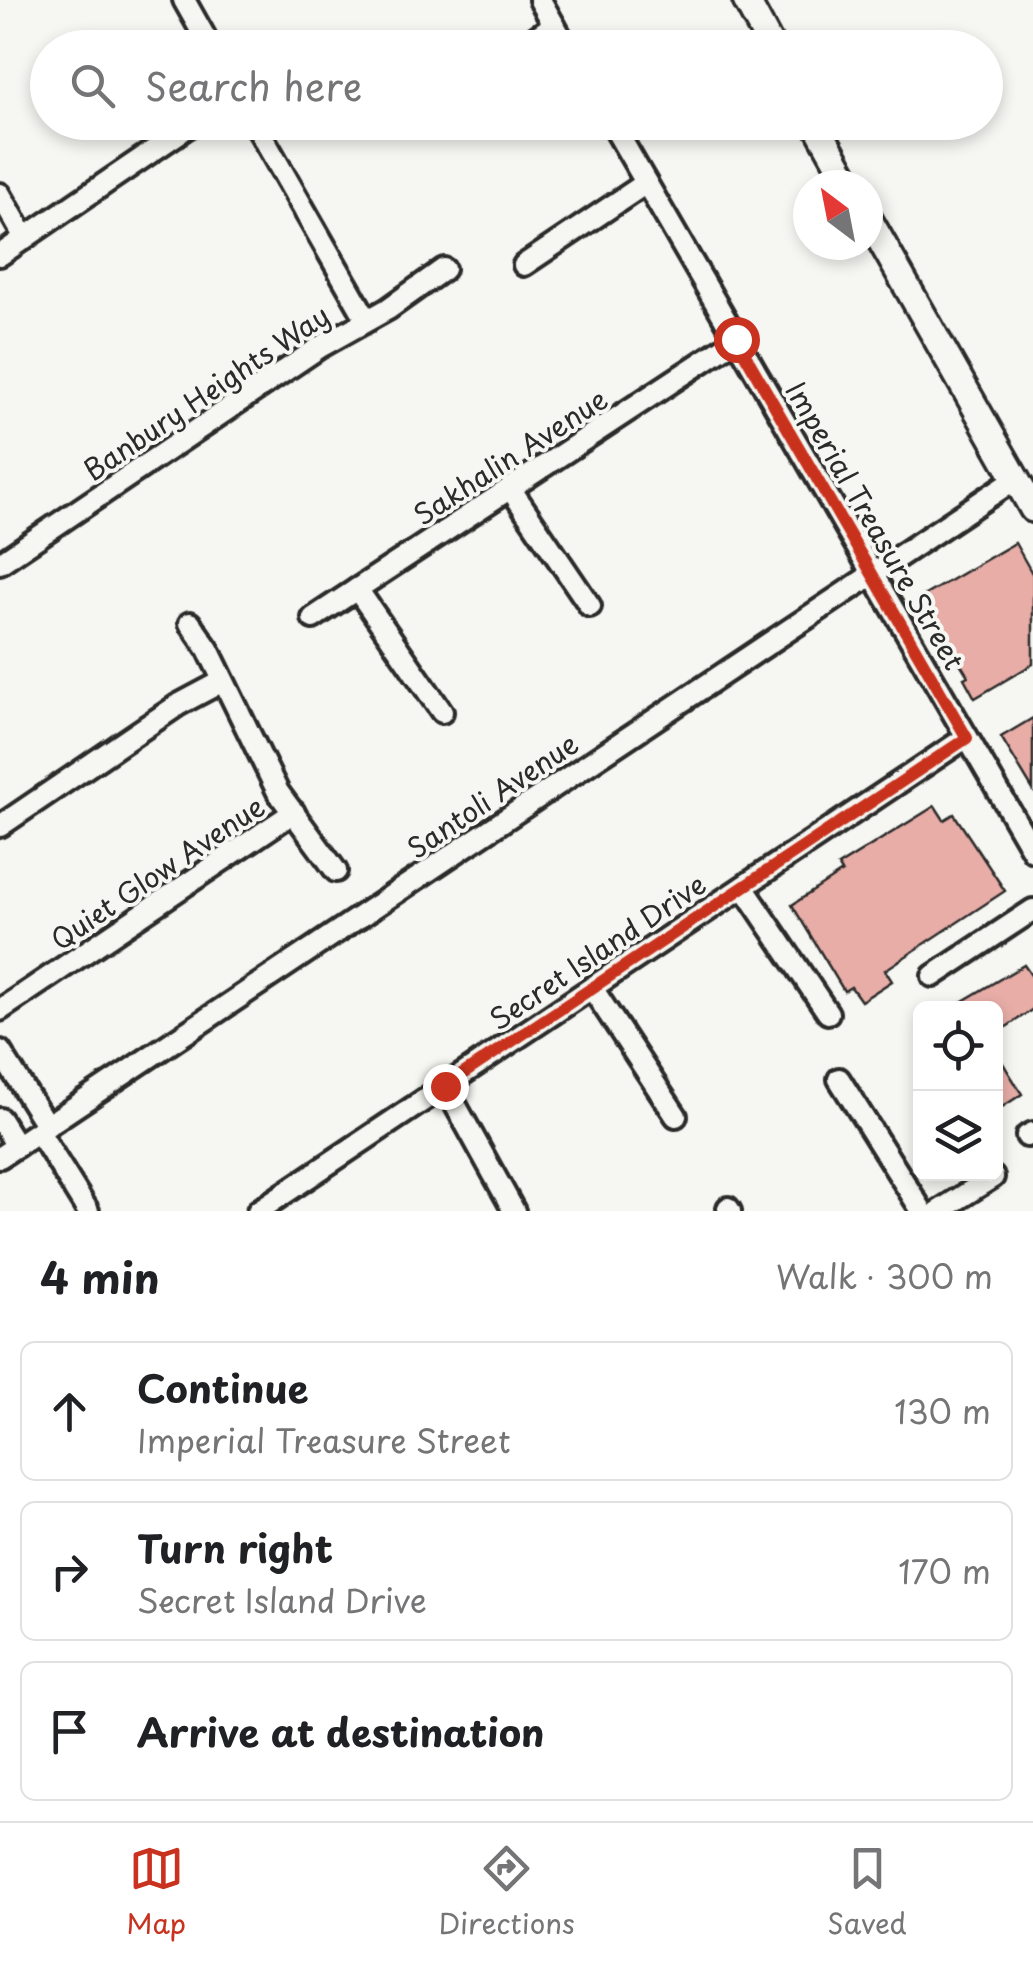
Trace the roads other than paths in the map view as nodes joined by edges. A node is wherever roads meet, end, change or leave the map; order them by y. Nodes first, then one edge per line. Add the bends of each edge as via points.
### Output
1 (184, 0) edge
2 (540, 0) edge
3 (746, 0) edge
4 (554, 24) junction
5 (201, 30) edge
6 (546, 30) edge
7 (558, 30) edge
8 (762, 30) edge
9 (169, 140) edge
10 (264, 140) edge
11 (621, 140) edge
12 (824, 140) edge
13 (841, 170) edge
14 (646, 183) junction
15 (0, 194) edge
16 (25, 238) junction
17 (883, 245) edge
18 (0, 255) edge
19 (524, 265) dead end
20 (444, 269) dead end
21 (367, 320) junction
22 (736, 339) junction
23 (1015, 478) junction
24 (510, 488) junction
25 (1033, 508) edge
26 (0, 563) edge
27 (872, 573) junction
28 (357, 590) junction
29 (590, 606) dead end
30 (313, 618) dead end
31 (190, 624) dead end
32 (223, 681) junction
33 (442, 712) dead end
34 (967, 738) junction
35 (294, 812) junction
36 (0, 826) edge
37 (1033, 851) edge
38 (336, 871) dead end
39 (742, 887) junction
40 (1033, 910) edge
41 (933, 976) dead end
42 (592, 988) junction
43 (0, 1010) edge
44 (828, 1013) dead end
45 (0, 1051) edge
46 (839, 1079) dead end
47 (445, 1086) junction
48 (676, 1116) dead end
49 (0, 1119) edge
50 (43, 1129) junction
51 (9, 1152) edge
52 (987, 1181) edge
53 (88, 1211) edge
54 (258, 1211) edge
55 (514, 1211) edge
56 (922, 1211) edge
57 (940, 1211) edge

1 - 5 street
2 - 4 street
3 - 8 street
4 - 6 street
4 - 7 street
9 - 16 street
10 - 21 street
11 - 14 street, Imperial Treasure Street
12 - 13 street
14 - 19 street
14 - 22 street, Imperial Treasure Street
15 - 16 street
16 - 18 street
17 - 23 street
20 - 21 street, Banbury Heights Way
21 - 26 street, Banbury Heights Way
22 - 24 street, Sakhalin Avenue
22 - 27 street, Imperial Treasure Street
23 - 25 street
23 - 27 street, Santoli Avenue
24 - 28 street, Sakhalin Avenue
24 - 29 street
27 - 34 street, Imperial Treasure Street
27 - 50 street, Santoli Avenue
28 - 30 street, Sakhalin Avenue
28 - 33 street
31 - 32 street
32 - 35 street
32 - 36 street
34 - 37 street, Imperial Treasure Street
34 - 39 street, Secret Island Drive
35 - 38 street
35 - 43 street, Quiet Glow Avenue
39 - 42 street, Secret Island Drive
39 - 44 street
40 - 41 street
42 - 47 street, Secret Island Drive
42 - 48 street
45 - 50 street
46 - 56 street
47 - 54 street, Secret Island Drive
47 - 55 street
49 - 51 street
50 - 51 street, Santoli Avenue
50 - 53 street
52 - 57 street

